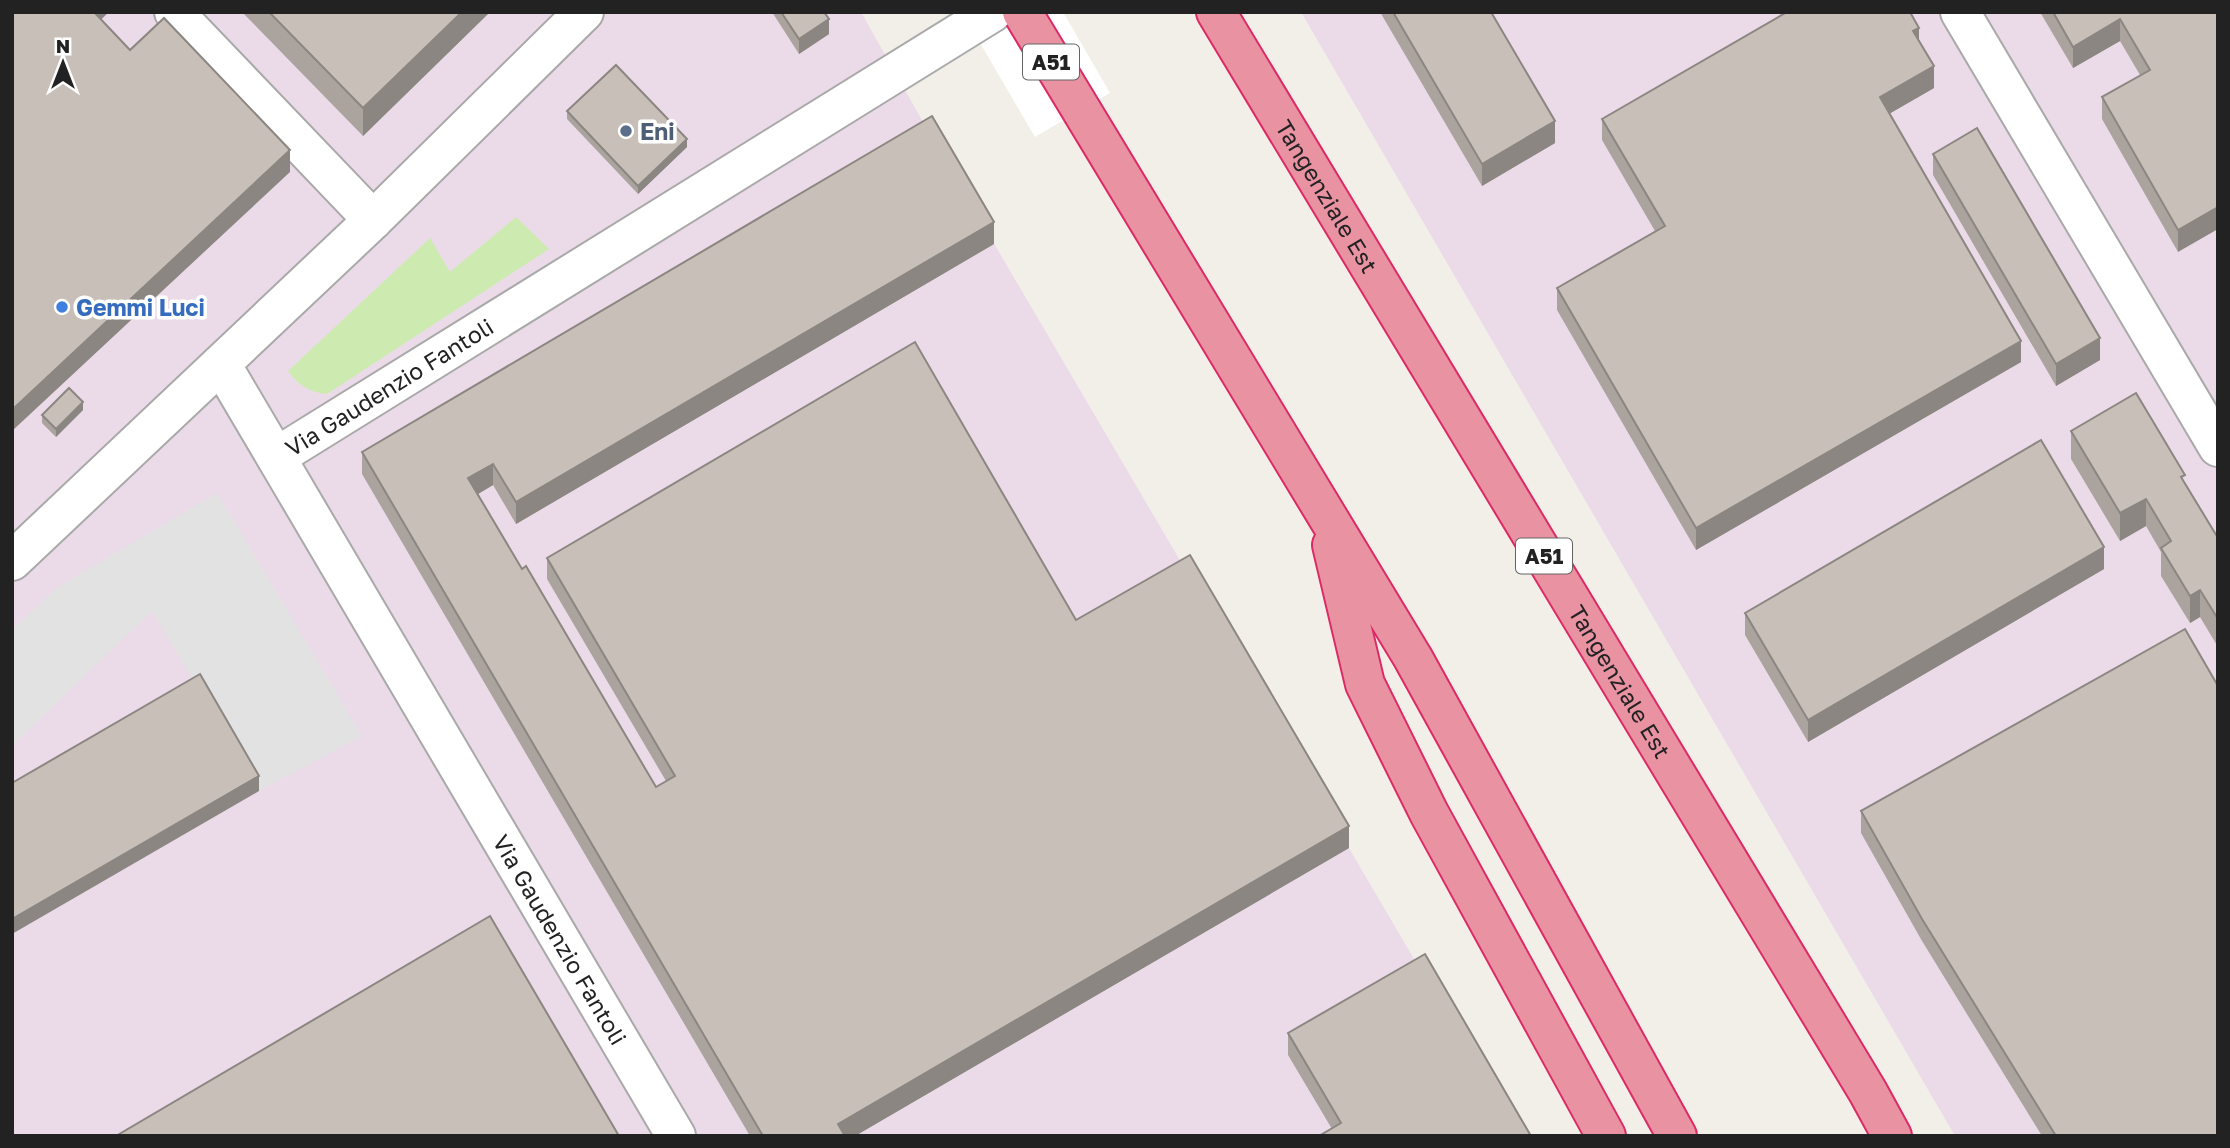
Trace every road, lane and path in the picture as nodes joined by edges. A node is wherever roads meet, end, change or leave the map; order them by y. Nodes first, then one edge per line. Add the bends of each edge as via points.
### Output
1 (174, 12) edge
2 (584, 12) edge
3 (993, 12) edge
4 (1022, 12) edge
5 (1960, 12) edge
6 (1218, 16) edge
7 (373, 220) junction
8 (221, 363) junction
9 (2218, 447) edge
10 (276, 457) junction
11 (1324, 513) junction
12 (12, 561) edge
13 (1868, 1092) junction
14 (676, 1136) edge
15 (1606, 1136) edge
16 (1677, 1136) edge
17 (1892, 1136) edge
18 (1903, 1136) edge

1 - 7 street
2 - 7 street
3 - 10 street, Via Gaudenzio Fantoli
4 - 11 highway, A51
5 - 9 street
6 - 13 highway, Tangenziale Est / A51
7 - 8 street
8 - 10 street
8 - 12 street
10 - 14 street, Via Gaudenzio Fantoli
11 - 15 highway via 1365,684 1429,813
11 - 16 highway, A51 via 1413,658
13 - 17 highway, Tangenziale Est / A51
13 - 18 highway

